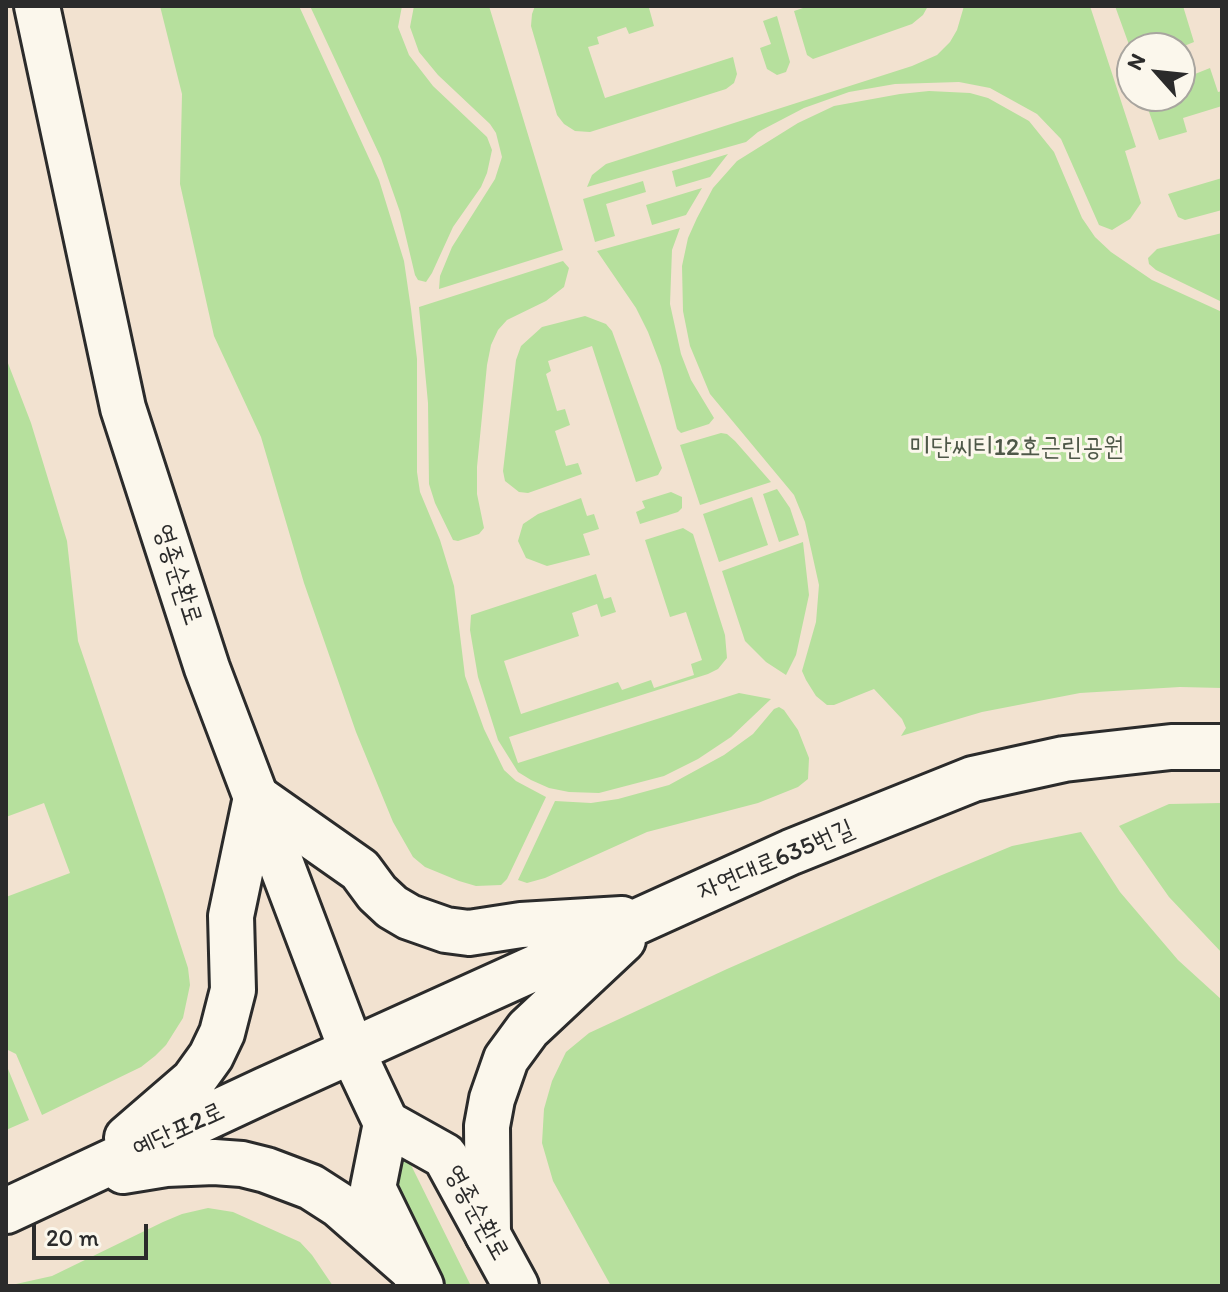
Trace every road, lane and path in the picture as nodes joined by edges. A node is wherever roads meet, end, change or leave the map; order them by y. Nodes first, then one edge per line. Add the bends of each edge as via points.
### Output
1 (37, 6) edge
2 (1222, 747) edge
3 (256, 797) junction
4 (648, 917) junction
5 (352, 1051) junction
6 (386, 1123) junction
7 (79, 1177) junction
8 (6, 1211) edge
9 (488, 1235) junction
10 (417, 1278) edge
11 (516, 1286) edge

1 - 3 street, 영종순환로 via 123,408 207,668
2 - 4 street, 자연대로635번길 via 1064,759 973,779
3 - 4 street via 360,870 392,907 446,930 469,933
3 - 5 street, 영종순환로
3 - 7 street via 231,916 233,990 222,1033 193,1081
4 - 5 street, 자연대로635번길
4 - 9 street via 528,1029 506,1059 487,1126
5 - 6 street, 영종순환로
5 - 7 street, 예단포2로
6 - 9 street, 영종순환로 via 445,1156
6 - 10 street via 373,1188
7 - 8 street, 예단포2로
7 - 10 street via 214,1162 266,1170 311,1187 339,1205
9 - 11 street, 영종순환로

